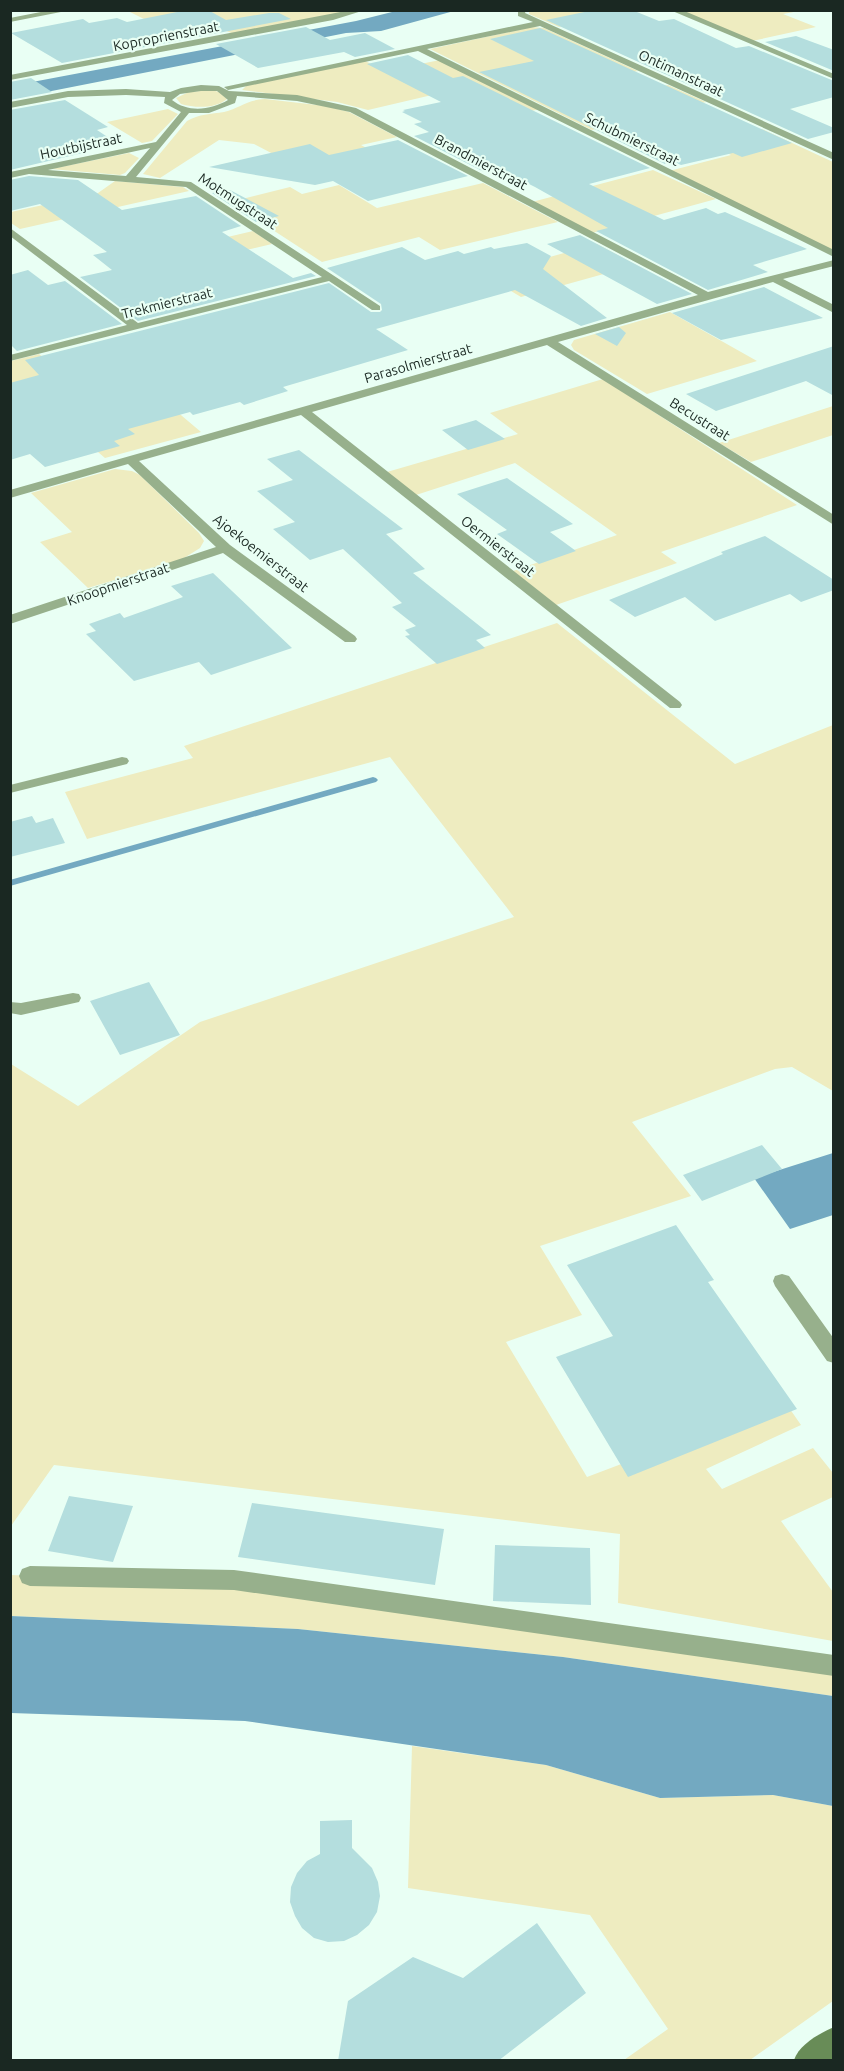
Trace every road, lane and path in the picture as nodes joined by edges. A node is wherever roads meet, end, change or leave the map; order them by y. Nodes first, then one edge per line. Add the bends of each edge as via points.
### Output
1 (67, 10) edge
2 (522, 10) edge
3 (674, 10) edge
4 (356, 11) edge
5 (10, 21) edge
6 (541, 23) junction
7 (419, 48) junction
8 (834, 77) edge
9 (10, 78) edge
10 (219, 89) junction
11 (231, 93) junction
12 (170, 95) junction
13 (10, 105) edge
14 (187, 110) junction
15 (158, 144) junction
16 (834, 157) edge
17 (29, 171) junction
18 (10, 175) edge
19 (129, 179) junction
20 (10, 231) edge
21 (834, 254) edge
22 (834, 263) edge
23 (330, 278) junction
24 (773, 278) junction
25 (707, 296) junction
26 (376, 308) dead end
27 (834, 310) edge
28 (135, 326) junction
29 (550, 342) junction
30 (10, 358) edge
31 (303, 411) junction
32 (131, 460) junction
33 (10, 494) edge
34 (834, 521) edge
35 (225, 548) junction
36 (10, 620) edge
37 (350, 639) dead end
38 (675, 705) dead end
39 (122, 761) dead end
40 (10, 789) edge
41 (73, 998) dead end
42 (10, 1007) edge
43 (782, 1281) dead end
44 (834, 1354) edge
45 (30, 1576) dead end
46 (834, 1666) edge
47 (834, 2041) edge
48 (808, 2061) edge

1 - 5 street
2 - 6 street, Ontimanstraat via 521,14
3 - 8 street
4 - 9 street, Koproprienstraat
6 - 7 street
6 - 16 street, Ontimanstraat
7 - 10 street
7 - 21 street, Schubmierstraat
10 - 11 street, Brandmierstraat
10 - 12 street via 191,88
11 - 14 street via 232,101 220,107
11 - 25 street, Brandmierstraat via 297,98 353,110
12 - 13 street via 68,94
12 - 14 street via 169,104
14 - 15 street
15 - 17 street, Houtbijstraat
15 - 19 street
17 - 18 street, Houtbijstraat
17 - 19 street, Motmugstraat
19 - 23 street, Motmugstraat via 188,184
20 - 28 street
22 - 24 street, Parasolmierstraat
23 - 26 street, Motmugstraat
23 - 28 street, Trekmierstraat
24 - 25 street, Parasolmierstraat
24 - 27 street
25 - 29 street, Parasolmierstraat
28 - 30 street, Trekmierstraat
29 - 31 street, Parasolmierstraat
29 - 34 street, Becustraat
31 - 32 street, Parasolmierstraat
31 - 38 street, Oermierstraat
32 - 33 street, Parasolmierstraat
32 - 35 street, Ajoekoemierstraat
35 - 36 street, Knoopmierstraat
35 - 37 street, Ajoekoemierstraat
39 - 40 lane
41 - 42 lane via 21,1009
43 - 44 lane
45 - 46 lane via 234,1580
47 - 48 street

